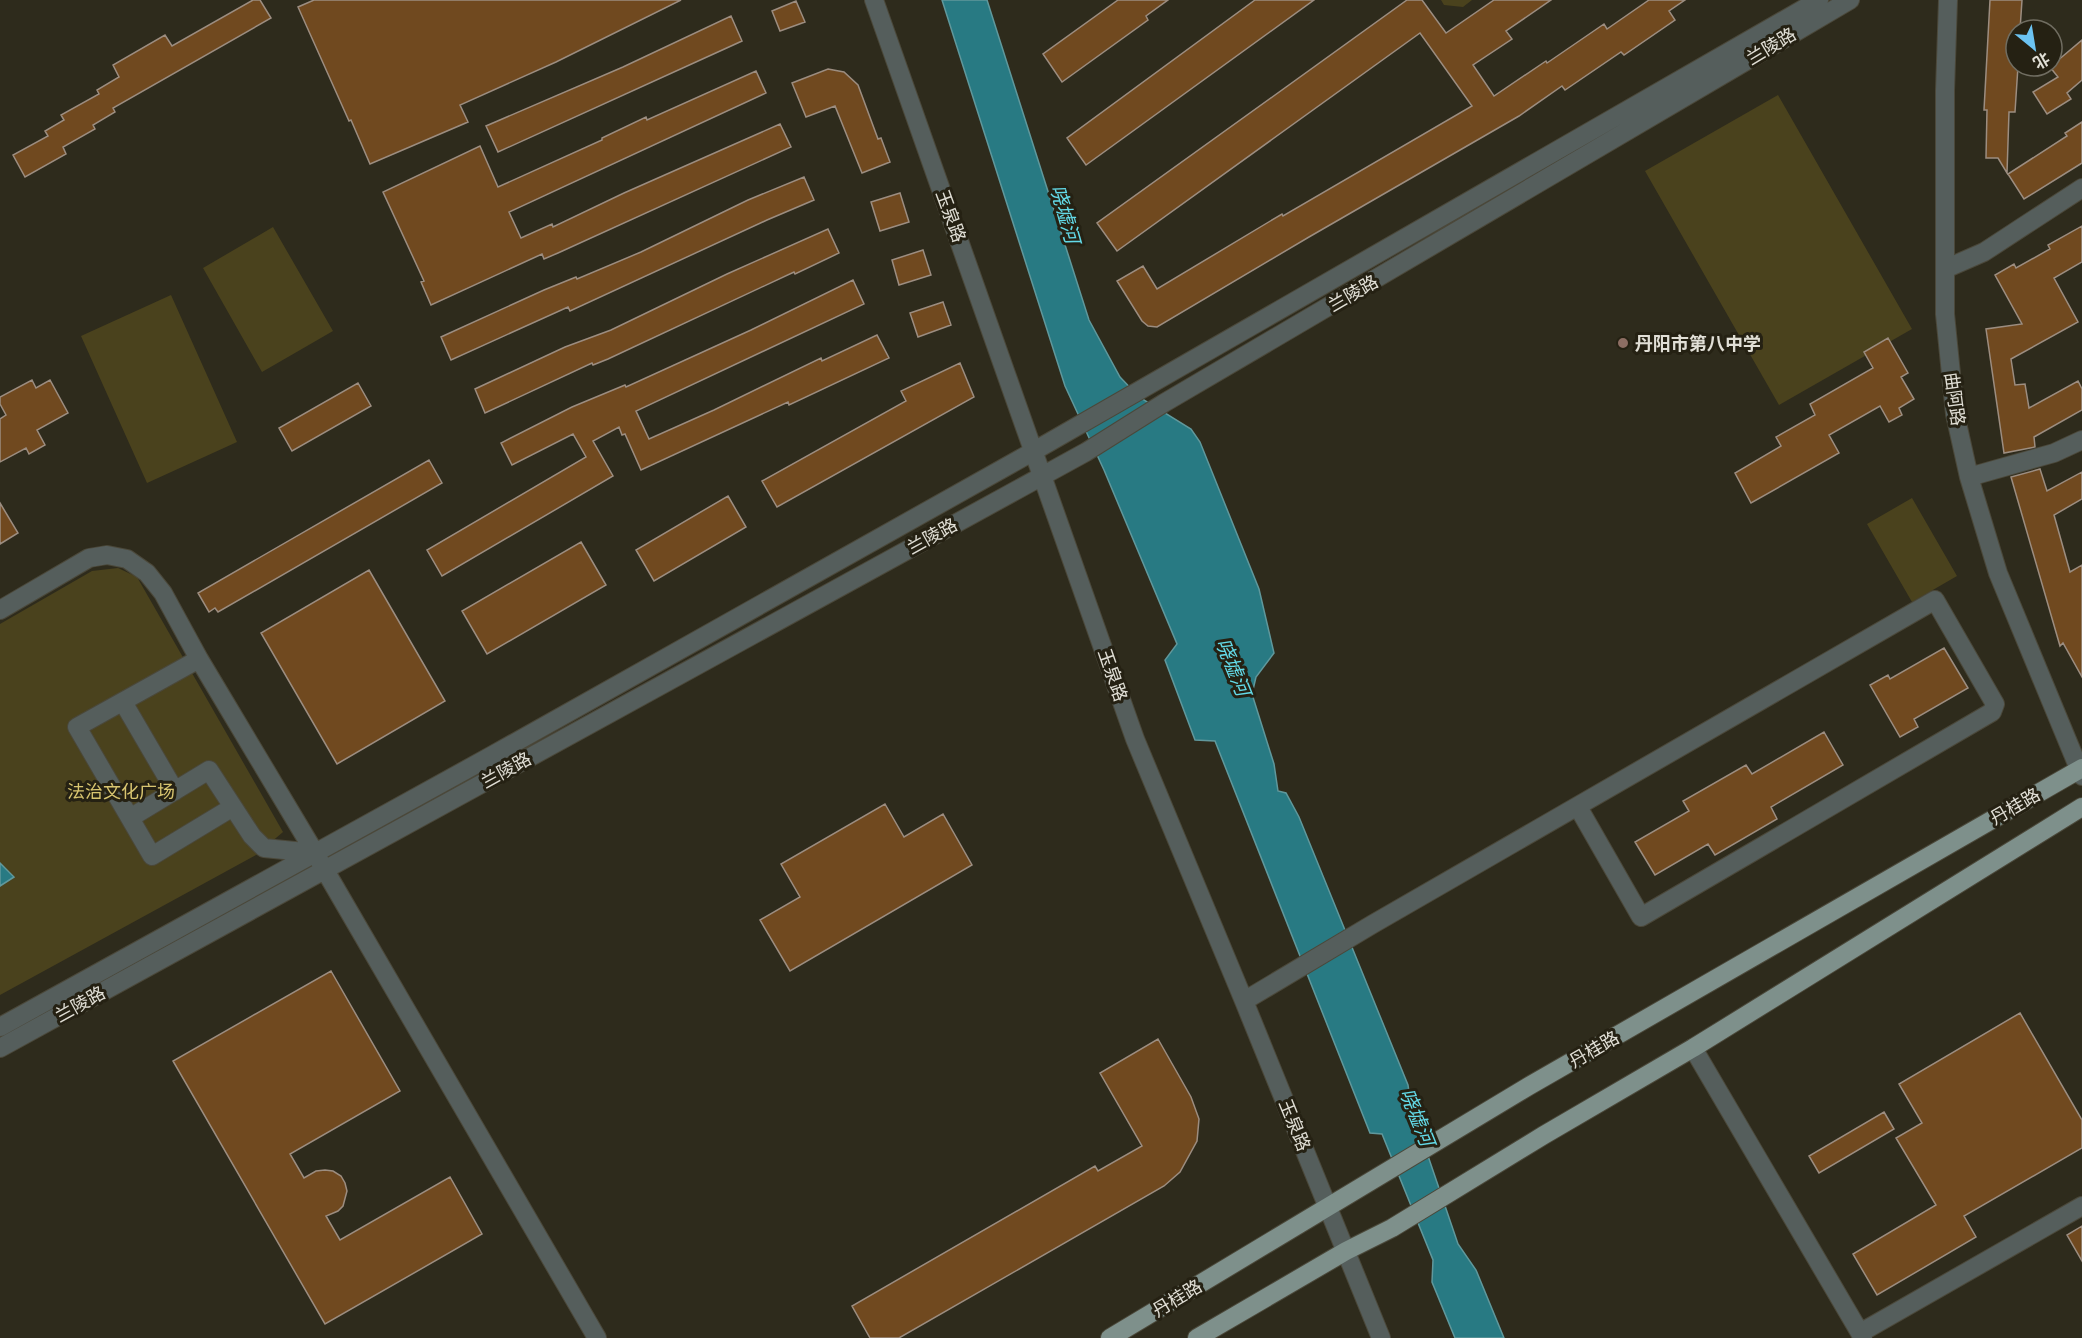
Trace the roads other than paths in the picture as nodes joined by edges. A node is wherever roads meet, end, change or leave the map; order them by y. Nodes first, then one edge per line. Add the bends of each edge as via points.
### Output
1 (874, 0) edge
2 (1819, 0) edge
3 (1850, 0) edge
4 (1948, 0) edge
5 (2082, 188) edge
6 (1945, 269) junction
7 (2082, 440) edge
8 (1034, 451) junction
9 (1042, 475) junction
10 (1969, 477) junction
11 (0, 610) edge
12 (199, 659) junction
13 (123, 702) junction
14 (2081, 771) edge
15 (175, 791) junction
16 (233, 807) junction
17 (1578, 807) junction
18 (2082, 807) edge
19 (130, 818) junction
20 (315, 853) junction
21 (325, 870) junction
22 (1244, 1001) junction
23 (0, 1027) edge
24 (0, 1048) edge
25 (1693, 1048) junction
26 (2082, 1206) edge
27 (1328, 1207) junction
28 (1346, 1251) junction
29 (1862, 1336) edge
30 (597, 1338) edge
31 (1110, 1338) edge
32 (1197, 1338) edge
33 (1382, 1338) edge

1 - 8 street, 玉泉路
2 - 8 street, 兰陵路
3 - 9 street, 兰陵路
4 - 6 street, 曲阿路
5 - 6 street via 1984,252
6 - 10 street, 曲阿路 via 1945,314 1955,414
7 - 10 street via 2054,453
8 - 9 street, 玉泉路
8 - 20 street, 兰陵路
9 - 21 street, 兰陵路
9 - 22 street, 玉泉路 via 1135,739
10 - 14 street, 曲阿路 via 1998,573
11 - 12 street via 89,558 107,555 127,559 147,573 163,593
12 - 13 street
12 - 20 street
13 - 15 street
13 - 19 street via 77,728
14 - 27 main road, 丹桂路 via 1529,1086
15 - 16 street via 209,770
15 - 19 street
16 - 19 street via 152,856
16 - 20 street via 264,848
17 - 17 street via 1641,917 1992,712 1995,704 1935,600
17 - 22 street
18 - 25 main road, 丹桂路
20 - 21 street
20 - 23 street, 兰陵路
21 - 24 street, 兰陵路
21 - 30 street
22 - 27 street, 玉泉路
25 - 28 main road, 丹桂路 via 1392,1228
25 - 29 street
26 - 29 street
27 - 28 street, 玉泉路
27 - 31 main road, 丹桂路
28 - 32 main road, 丹桂路
28 - 33 street, 玉泉路

